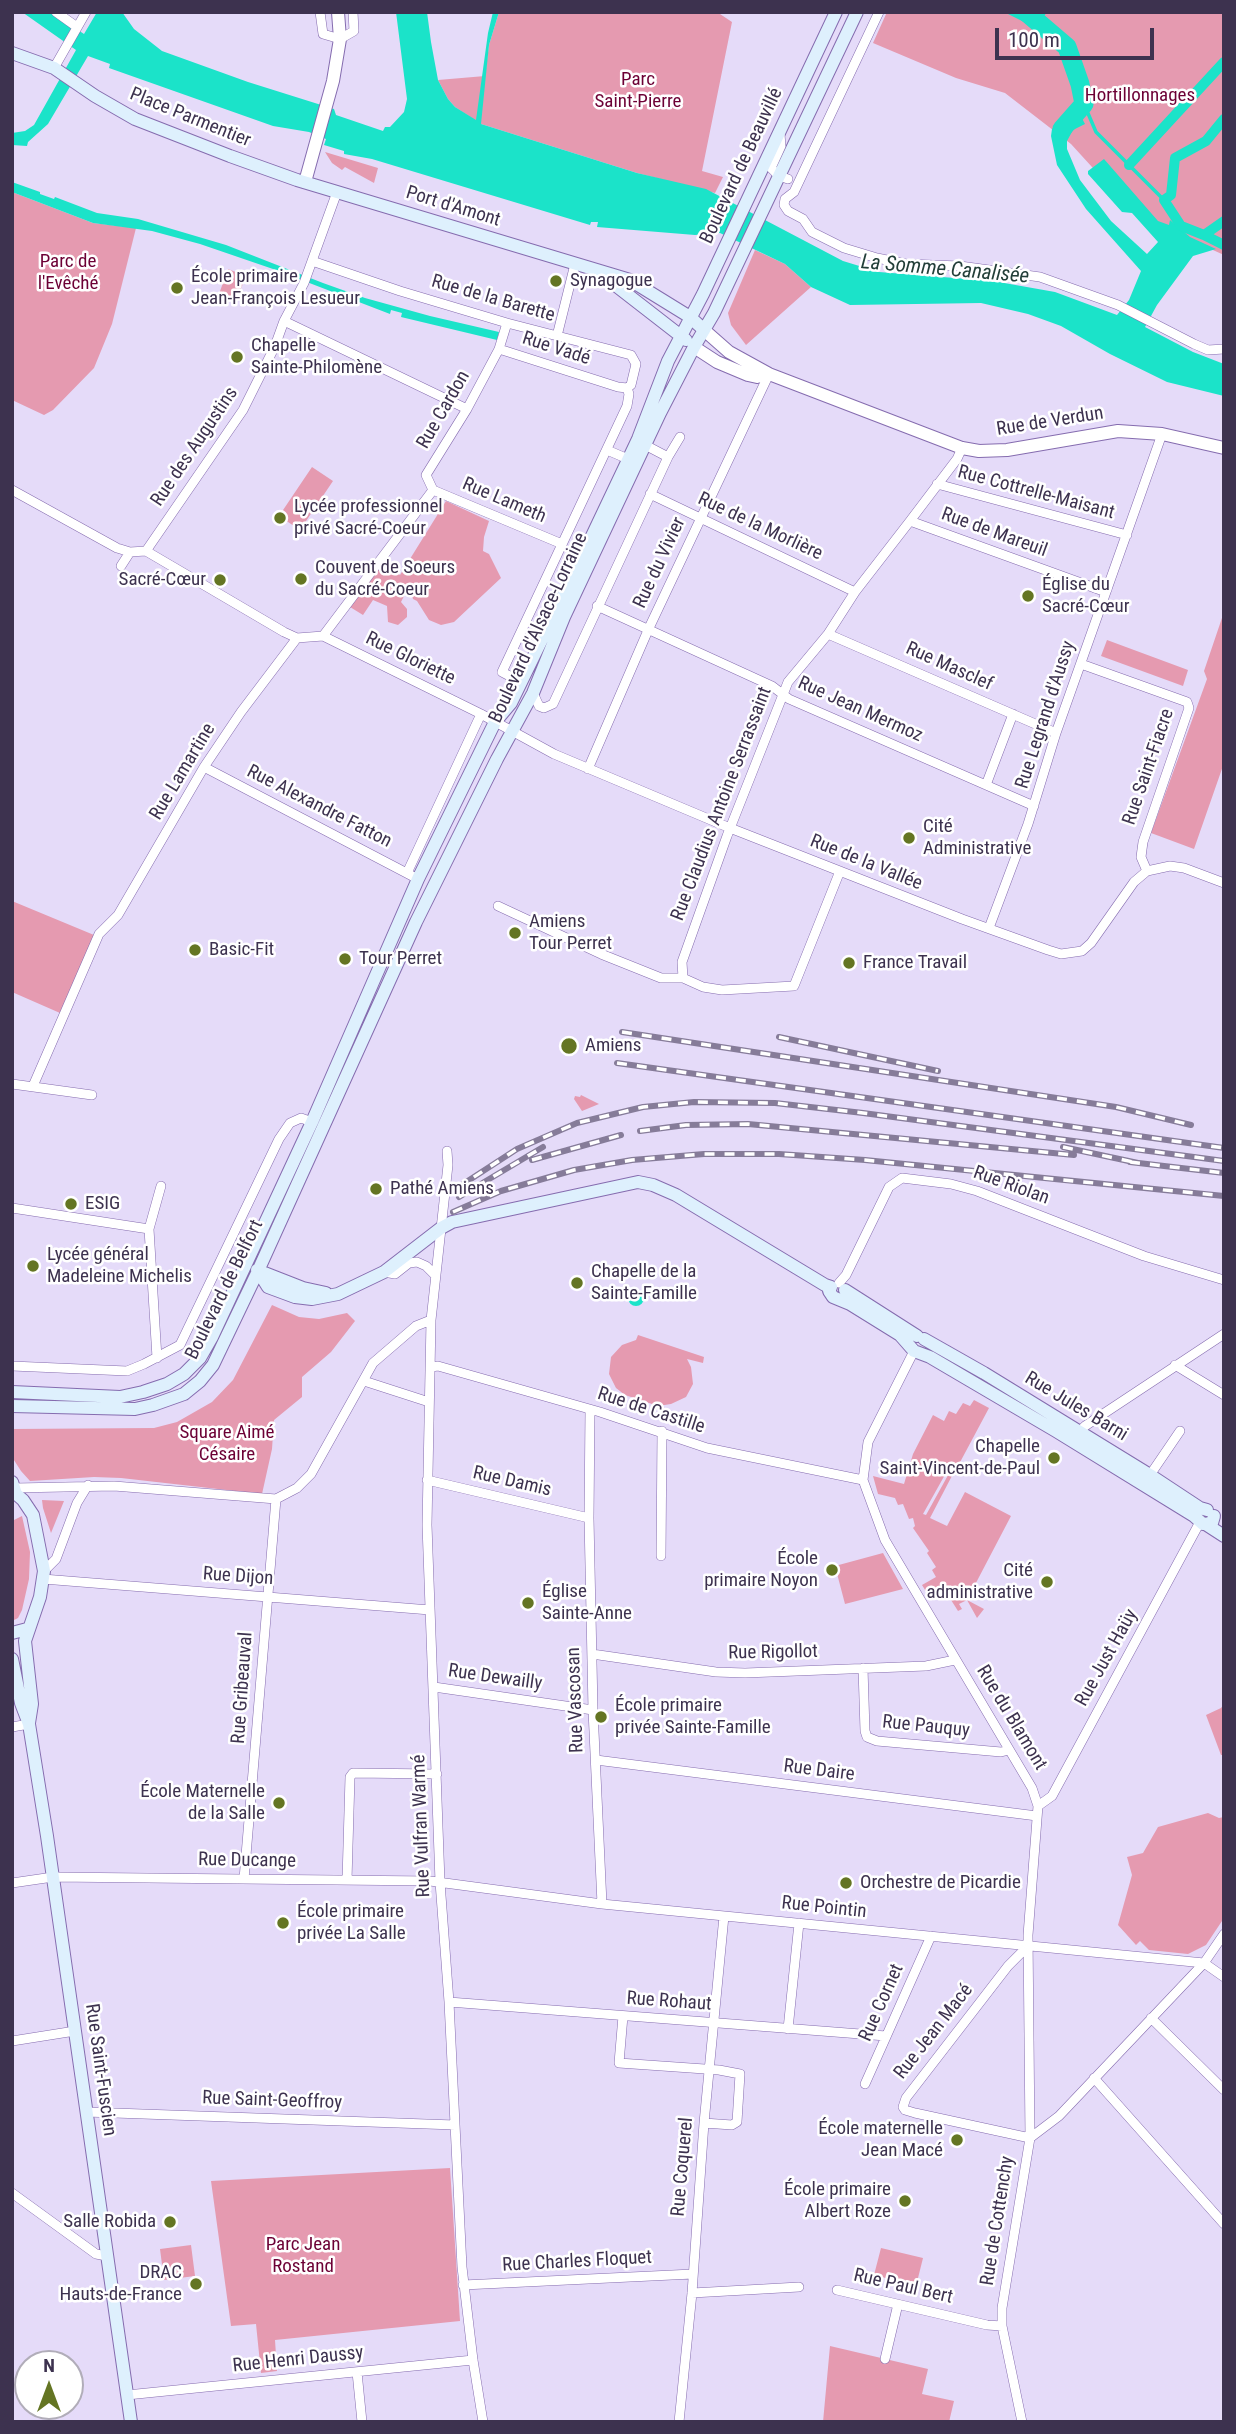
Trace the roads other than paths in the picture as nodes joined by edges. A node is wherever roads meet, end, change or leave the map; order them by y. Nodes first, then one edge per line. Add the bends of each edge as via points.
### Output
1 (56, 12) edge
2 (86, 12) edge
3 (320, 12) edge
4 (338, 12) edge
5 (353, 12) edge
6 (836, 12) edge
7 (857, 12) edge
8 (879, 12) edge
9 (77, 26) junction
10 (340, 38) junction
11 (12, 53) edge
12 (63, 74) junction
13 (779, 132) junction
14 (800, 178) junction
15 (301, 181) junction
16 (778, 183) junction
17 (337, 192) junction
18 (312, 261) junction
19 (575, 264) junction
20 (597, 271) junction
21 (690, 317) junction
22 (284, 321) junction
23 (507, 323) junction
24 (704, 330) junction
25 (680, 335) junction
26 (557, 336) junction
27 (694, 347) junction
28 (499, 349) junction
29 (1224, 349) edge
30 (769, 374) junction
31 (627, 388) junction
32 (467, 408) junction
33 (1162, 434) junction
34 (680, 438) dead end
35 (645, 445) junction
36 (1224, 447) edge
37 (962, 448) junction
38 (607, 450) junction
39 (668, 457) junction
40 (628, 459) junction
41 (937, 484) junction
42 (13, 490) edge
43 (433, 490) junction
44 (650, 494) junction
45 (700, 518) junction
46 (910, 521) junction
47 (1127, 535) junction
48 (562, 544) junction
49 (146, 551) junction
50 (130, 552) junction
51 (121, 566) dead end
52 (855, 592) junction
53 (1106, 592) junction
54 (597, 606) junction
55 (649, 628) junction
56 (828, 634) junction
57 (323, 636) junction
58 (297, 638) junction
59 (1080, 664) junction
60 (521, 682) junction
61 (533, 693) junction
62 (782, 694) junction
63 (481, 714) junction
64 (1013, 714) junction
65 (495, 722) junction
66 (512, 732) junction
67 (1056, 733) junction
68 (204, 767) junction
69 (588, 769) junction
70 (986, 785) junction
71 (1034, 806) junction
72 (730, 828) junction
73 (840, 871) junction
74 (1147, 871) junction
75 (413, 876) junction
76 (1224, 883) edge
77 (498, 906) dead end
78 (989, 928) junction
79 (682, 978) junction
80 (354, 1025) joint
81 (363, 1037) joint
82 (12, 1084) edge
83 (33, 1086) junction
84 (92, 1095) dead end
85 (307, 1120) junction
86 (447, 1151) dead end
87 (161, 1186) dead end
88 (12, 1208) edge
89 (441, 1228) junction
90 (149, 1229) junction
91 (245, 1264) junction
92 (258, 1271) junction
93 (384, 1272) junction
94 (435, 1275) junction
95 (1224, 1280) edge
96 (838, 1290) junction
97 (431, 1320) junction
98 (1224, 1334) edge
99 (916, 1345) junction
100 (157, 1358) junction
101 (1175, 1365) junction
102 (12, 1366) edge
103 (430, 1367) junction
104 (364, 1381) junction
105 (12, 1392) edge
106 (1224, 1395) edge
107 (429, 1402) junction
108 (12, 1406) edge
109 (590, 1410) junction
110 (662, 1431) junction
111 (1180, 1431) dead end
112 (1079, 1432) junction
113 (1150, 1475) junction
114 (428, 1480) junction
115 (863, 1480) junction
116 (88, 1485) junction
117 (14, 1492) edge
118 (276, 1499) junction
119 (589, 1518) junction
120 (1208, 1519) edge
121 (1224, 1536) edge
122 (661, 1556) dead end
123 (44, 1575) junction
124 (268, 1597) junction
125 (430, 1609) junction
126 (27, 1629) junction
127 (12, 1633) edge
128 (592, 1654) junction
129 (12, 1659) edge
130 (955, 1660) junction
131 (863, 1668) junction
132 (434, 1687) junction
133 (593, 1710) junction
134 (29, 1724) junction
135 (12, 1727) edge
136 (1009, 1750) junction
137 (596, 1760) junction
138 (438, 1774) junction
139 (1038, 1811) junction
140 (53, 1877) junction
141 (244, 1880) junction
142 (346, 1880) junction
143 (440, 1882) junction
144 (12, 1883) edge
145 (602, 1904) junction
146 (724, 1916) junction
147 (799, 1923) junction
148 (1224, 1934) edge
149 (931, 1936) junction
150 (1028, 1946) junction
151 (1204, 1963) junction
152 (1224, 1977) edge
153 (449, 2002) junction
154 (623, 2016) junction
155 (1151, 2018) junction
156 (713, 2023) junction
157 (788, 2029) junction
158 (75, 2031) junction
159 (886, 2036) junction
160 (12, 2041) edge
161 (710, 2069) junction
162 (1094, 2078) junction
163 (865, 2084) dead end
164 (1224, 2090) edge
165 (86, 2112) junction
166 (704, 2123) junction
167 (455, 2125) junction
168 (1030, 2138) junction
169 (12, 2193) edge
170 (1224, 2224) edge
171 (107, 2256) junction
172 (693, 2274) junction
173 (463, 2285) junction
174 (799, 2287) dead end
175 (837, 2290) dead end
176 (692, 2293) junction
177 (898, 2304) junction
178 (1002, 2326) junction
179 (885, 2359) dead end
180 (473, 2360) junction
181 (357, 2372) junction
182 (127, 2395) junction
183 (131, 2422) edge
184 (362, 2422) edge
185 (483, 2422) edge
186 (679, 2422) edge
187 (1022, 2422) edge

1 - 9 street
2 - 9 street
3 - 10 street via 323,34
4 - 10 street
5 - 10 street via 354,31
6 - 13 main road, Boulevard de Beauvillé
7 - 16 main road, Boulevard de Beauvillé
8 - 14 street
9 - 12 street via 63,52
10 - 15 street via 333,81
11 - 12 main road, Place Parmentier
12 - 15 main road, Place Parmentier via 153,127
13 - 16 street via 781,146 771,168
13 - 21 main road, Boulevard de Beauvillé
14 - 16 street
14 - 29 street via 784,205 812,232 845,248 906,264 960,265 1040,277 1118,305 1208,350
15 - 17 main road, Port d'Amont
16 - 24 main road, Boulevard de Beauvillé
17 - 18 street, Rue des Augustins
17 - 19 main road, Port d'Amont
18 - 22 street, Rue des Augustins
18 - 23 street, Rue de la Barette
19 - 20 main road, Port d'Amont
19 - 26 street
20 - 21 main road, Port d'Amont via 631,280
20 - 25 main road, Port d'Amont
21 - 24 main road, Port d'Amont
21 - 25 main road, Boulevard de Beauvillé
22 - 32 street
22 - 49 street, Rue des Augustins via 243,410
23 - 26 street, Rue de la Barette
23 - 28 street, Rue Vadé
24 - 27 main road, Boulevard de Beauvillé
24 - 30 street, Rue de Verdun via 729,352
25 - 27 main road, Port d'Amont
25 - 40 main road, Boulevard d'Alsace-Lorraine
26 - 31 street, Rue de la Barette via 631,355 636,364
27 - 30 street, Rue de Verdun via 748,375
27 - 35 main road, Boulevard d'Alsace-Lorraine
28 - 31 street, Rue Vadé
28 - 32 street, Rue Cardon
30 - 37 street, Rue de Verdun
30 - 45 street, Rue du Vivier
31 - 38 street, Boulevard d'Alsace-Lorraine via 627,406
32 - 43 street, Rue Cardon via 426,475
33 - 36 street, Rue de Verdun
33 - 37 street, Rue de Verdun via 1118,431 1007,450
33 - 47 street, Rue Legrand d'Aussy
34 - 39 street, Boulevard d'Alsace-Lorraine
35 - 39 street
35 - 61 main road, Boulevard d'Alsace-Lorraine
37 - 41 street, Rue Claudius Antoine Serrassaint
38 - 40 street
38 - 48 street, Boulevard d'Alsace-Lorraine
39 - 44 street, Boulevard d'Alsace-Lorraine
40 - 60 main road, Boulevard d'Alsace-Lorraine
41 - 46 street, Rue Claudius Antoine Serrassaint
41 - 47 street, Rue Cottrelle-Maisant
42 - 50 street
43 - 48 street, Rue Lameth
43 - 57 street
44 - 45 street, Rue de la Morlière
44 - 54 street, Boulevard d'Alsace-Lorraine
45 - 52 street, Rue de la Morlière
45 - 55 street, Rue du Vivier
46 - 52 street, Rue Claudius Antoine Serrassaint
46 - 53 street, Rue de Mareuil
47 - 53 street, Rue Legrand d'Aussy
48 - 60 street, Boulevard d'Alsace-Lorraine via 502,672
49 - 50 street
49 - 58 street
50 - 51 street
52 - 56 street, Rue Claudius Antoine Serrassaint
53 - 59 street, Rue Legrand d'Aussy
54 - 55 street, Rue Jean Mermoz
54 - 61 street, Boulevard d'Alsace-Lorraine via 553,704 539,706
55 - 62 street, Rue Jean Mermoz
55 - 69 street, Rue du Vivier
56 - 62 street, Rue Claudius Antoine Serrassaint
56 - 64 street, Rue Masclef
57 - 58 street
57 - 63 street, Rue Gloriette
58 - 68 street, Rue Lamartine
59 - 67 street, Rue Legrand d'Aussy
59 - 74 street, Rue Saint-Fiacre via 1187,702 1189,708 1143,842
60 - 65 main road, Boulevard d'Alsace-Lorraine
61 - 66 main road, Boulevard d'Alsace-Lorraine
62 - 70 street, Rue Jean Mermoz
62 - 72 street, Rue Claudius Antoine Serrassaint
63 - 65 street, Rue Gloriette
63 - 75 street, Boulevard d'Alsace-Lorraine
64 - 67 street, Rue Masclef
64 - 70 street
65 - 66 street, Rue de la Vallée
65 - 75 main road, Boulevard d'Alsace-Lorraine
66 - 69 street, Rue de la Vallée
66 - 81 main road, Boulevard d'Alsace-Lorraine
67 - 71 street, Rue Legrand d'Aussy
68 - 75 street, Rue Alexandre Fatton
68 - 83 street, Rue Lamartine via 118,915 99,934
69 - 72 street, Rue de la Vallée
70 - 71 street, Rue Jean Mermoz
71 - 78 street, Rue Legrand d'Aussy
72 - 73 street, Rue de la Vallée
72 - 79 street, Rue Claudius Antoine Serrassaint via 682,962
73 - 78 street, Rue de la Vallée
73 - 79 street via 794,986 722,990
74 - 76 street via 1184,868
74 - 78 street, Rue de la Vallée via 1134,881 1082,951 1061,954
75 - 80 main road, Boulevard d'Alsace-Lorraine
77 - 79 street via 662,978
80 - 85 main road, Boulevard de Belfort
81 - 92 main road, Boulevard de Belfort
82 - 83 street
83 - 84 street
85 - 91 main road, Boulevard de Belfort
85 - 100 street, Boulevard de Belfort via 290,1123 279,1139 180,1345
86 - 89 street, Rue Vulfran Warmé
87 - 90 street
88 - 90 street
89 - 93 main road
89 - 94 street, Rue Vulfran Warmé
89 - 96 main road, Rue Jules Barni via 640,1182 676,1195
90 - 100 street
91 - 92 main road
91 - 105 main road, Boulevard de Belfort via 200,1358 167,1384 120,1397
92 - 93 main road via 333,1294
92 - 108 main road, Boulevard de Belfort via 213,1364 184,1394 135,1409
93 - 94 street via 395,1274 417,1262
94 - 97 street, Rue Vulfran Warmé
95 - 96 street, Rue Riolan via 1144,1256 965,1187 902,1178 889,1187
96 - 99 main road, Rue Jules Barni
97 - 103 street, Rue Vulfran Warmé
97 - 104 street via 396,1342 373,1363
98 - 101 street
99 - 112 main road, Rue Jules Barni via 960,1359
99 - 115 street, Rue du Blamont via 869,1442
99 - 120 main road, Rue Jules Barni
100 - 102 street, Boulevard de Belfort via 127,1371
101 - 106 street
101 - 112 street
103 - 107 street, Rue Vulfran Warmé
103 - 109 street, Rue de Castille
104 - 107 street
104 - 118 street via 312,1474
107 - 114 street, Rue Vulfran Warmé
109 - 110 street, Rue de Castille
109 - 119 street, Rue Vascosan
110 - 115 street, Rue de Castille via 708,1448
110 - 122 street
111 - 113 street
112 - 113 main road, Rue Jules Barni
113 - 120 main road, Rue Jules Barni via 1200,1508
114 - 119 street, Rue Damis
114 - 125 street, Rue Vulfran Warmé
115 - 130 street, Rue du Blamont via 885,1540
116 - 117 street
116 - 118 street
116 - 123 street via 56,1559
117 - 123 main road via 33,1515
118 - 124 street, Rue Gribeauval
119 - 128 street, Rue Vascosan
120 - 121 main road, Rue Jules Barni
120 - 139 street, Rue Just Haüy via 1052,1796
123 - 124 street, Rue Dijon
123 - 126 main road, Rue Saint-Fuscien
124 - 125 street, Rue Dijon
124 - 141 street, Rue Gribeauval
125 - 132 street, Rue Vulfran Warmé
126 - 127 main road
126 - 134 main road, Rue Saint-Fuscien
128 - 131 street, Rue Rigollot via 716,1672
128 - 133 street, Rue Vascosan
129 - 134 main road, Rue Saint-Fuscien
130 - 131 street, Rue Rigollot
130 - 136 street, Rue du Blamont
131 - 136 street, Rue Pauquy via 867,1737
132 - 133 street, Rue Dewailly
132 - 138 street, Rue Vulfran Warmé
133 - 137 street, Rue Vascosan
134 - 135 street
134 - 140 main road, Rue Saint-Fuscien
136 - 139 street, Rue du Blamont via 1032,1788
137 - 139 street, Rue Daire
137 - 145 street, Rue Vascosan
138 - 142 street via 353,1773
138 - 143 street, Rue Vulfran Warmé
139 - 150 street, Rue du Blamont
140 - 141 street, Rue Ducange
140 - 144 street, Rue Ducange
140 - 158 main road, Rue Saint-Fuscien
141 - 142 street, Rue Ducange
142 - 143 street, Rue Ducange
143 - 145 street, Rue Pointin
143 - 153 street, Rue Vulfran Warmé
145 - 146 street, Rue Pointin
146 - 147 street, Rue Pointin
146 - 156 street, Rue Coquerel
147 - 149 street, Rue Pointin
147 - 157 street
148 - 151 street, Rue de Cottenchy
149 - 150 street, Rue Pointin
149 - 159 street, Rue Cornet
150 - 151 street, Rue Pointin
150 - 168 street, Rue du Blamont
150 - 168 street, Rue Jean Macé via 903,2106 915,2113
151 - 152 street
151 - 155 street, Rue de Cottenchy
153 - 154 street, Rue Rohaut
153 - 167 street, Rue Vulfran Warmé
154 - 156 street, Rue Rohaut
154 - 161 street via 619,2063
155 - 162 street, Rue de Cottenchy
155 - 164 street
156 - 157 street, Rue Rohaut
156 - 161 street, Rue Coquerel
157 - 159 street, Rue Rohaut
158 - 160 street
158 - 165 main road, Rue Saint-Fuscien
159 - 163 street, Rue Cornet
161 - 166 street, Rue Coquerel
161 - 166 street via 740,2074 737,2122
162 - 168 street, Rue de Cottenchy via 1059,2116
162 - 170 street
165 - 167 street, Rue Saint-Geoffroy
165 - 171 main road, Rue Saint-Fuscien
166 - 172 street, Rue Coquerel
167 - 173 street, Rue Vulfran Warmé
168 - 178 street, Rue de Cottenchy
169 - 171 street via 96,2254
171 - 182 main road, Rue Saint-Fuscien
172 - 173 street, Rue Charles Floquet
172 - 176 street, Rue Coquerel
173 - 180 street, Rue Vulfran Warmé
174 - 176 street
175 - 177 street, Rue Paul Bert
176 - 186 street, Rue Coquerel
177 - 178 street, Rue Paul Bert
177 - 179 street
178 - 187 street, Rue de Cottenchy
180 - 181 street, Rue Henri Daussy
180 - 185 street, Rue Vulfran Warmé
181 - 182 street, Rue Henri Daussy
181 - 184 street
182 - 183 main road, Rue Saint-Fuscien

